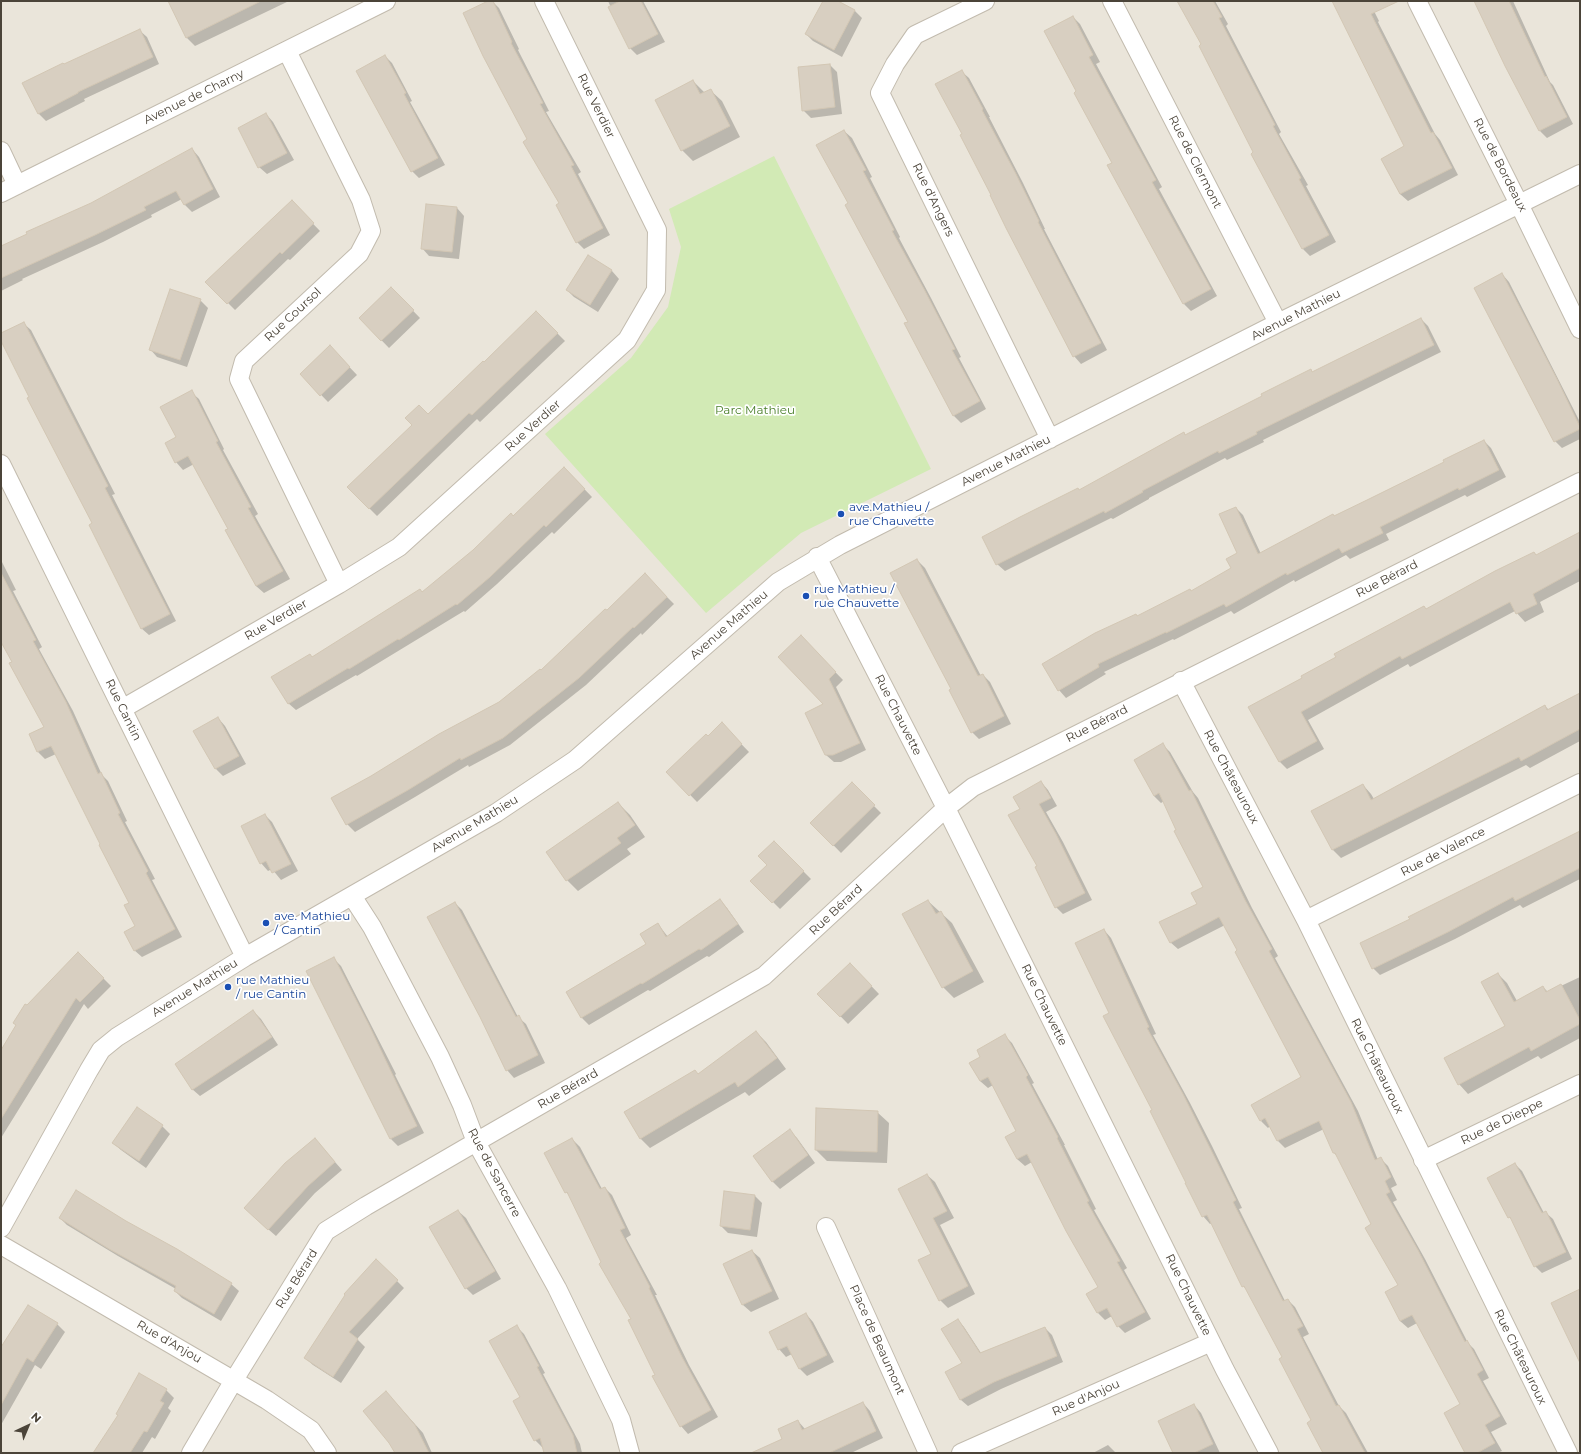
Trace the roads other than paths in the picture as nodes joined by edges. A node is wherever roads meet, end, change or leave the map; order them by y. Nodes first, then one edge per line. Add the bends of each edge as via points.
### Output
1 (386, 1) edge
2 (544, 1) edge
3 (985, 1) edge
4 (1112, 1) edge
5 (1417, 1) edge
6 (287, 51) junction
7 (1, 151) edge
8 (1580, 174) edge
9 (18, 185) junction
10 (1, 193) edge
11 (1520, 204) junction
12 (1278, 323) junction
13 (1580, 329) edge
14 (1050, 439) junction
15 (1, 464) edge
16 (1580, 482) edge
17 (817, 557) junction
18 (340, 584) junction
19 (1182, 681) junction
20 (122, 709) junction
21 (1580, 784) edge
22 (946, 808) junction
23 (352, 896) junction
24 (1306, 920) junction
25 (245, 957) junction
26 (1580, 1084) edge
27 (476, 1142) junction
28 (1423, 1160) junction
29 (826, 1227) dead end
30 (1, 1228) edge
31 (1, 1245) edge
32 (1211, 1342) junction
33 (234, 1380) junction
34 (191, 1453) edge
35 (327, 1453) edge
36 (630, 1453) edge
37 (928, 1453) edge
38 (961, 1453) edge
39 (1269, 1453) edge
40 (1568, 1453) edge

1 - 6 street, Avenue de Charny
2 - 18 street, Rue Verdier via 657,230 656,290 627,340 399,547
3 - 14 street, Rue d'Angers via 915,35 895,64 880,93
4 - 12 street, Rue de Clermont
5 - 11 street, Rue de Bordeaux
6 - 9 street, Avenue de Charny
6 - 18 street, Rue Coursol via 361,200 371,231 359,254 244,361 239,379
7 - 9 street
8 - 11 street, Avenue Mathieu
9 - 10 street, Avenue de Charny
11 - 12 street, Avenue Mathieu
11 - 13 street, Rue de Bordeaux
12 - 14 street, Avenue Mathieu
14 - 17 street, Avenue Mathieu
15 - 20 street, Rue Cantin
16 - 19 street, Rue Bérard
17 - 22 street, Rue Chauvette
17 - 23 street, Avenue Mathieu via 765,592 575,760 496,813
18 - 20 street, Rue Verdier
19 - 22 street, Rue Bérard via 974,787
19 - 24 street, Rue Châteauroux
20 - 25 street, Rue Cantin
21 - 24 street, Rue de Valence
22 - 27 street, Rue Bérard via 764,976
22 - 32 street, Rue Chauvette
23 - 25 street, Avenue Mathieu
23 - 27 street, Rue de Sancerre via 372,927 440,1057
24 - 28 street, Rue Châteauroux
25 - 30 street, Avenue Mathieu via 117,1037 101,1050
26 - 28 street, Rue de Dieppe
27 - 33 street, Rue Bérard via 326,1231
27 - 36 street, Rue de Sancerre via 557,1288 621,1420
28 - 40 street, Rue Châteauroux
29 - 37 street, Place de Beaumont
31 - 33 street, Rue d'Anjou
32 - 38 street, Rue d'Anjou
32 - 39 street, Rue Chauvette
33 - 34 street, Rue Bérard
33 - 35 street, Rue d'Anjou via 311,1430

